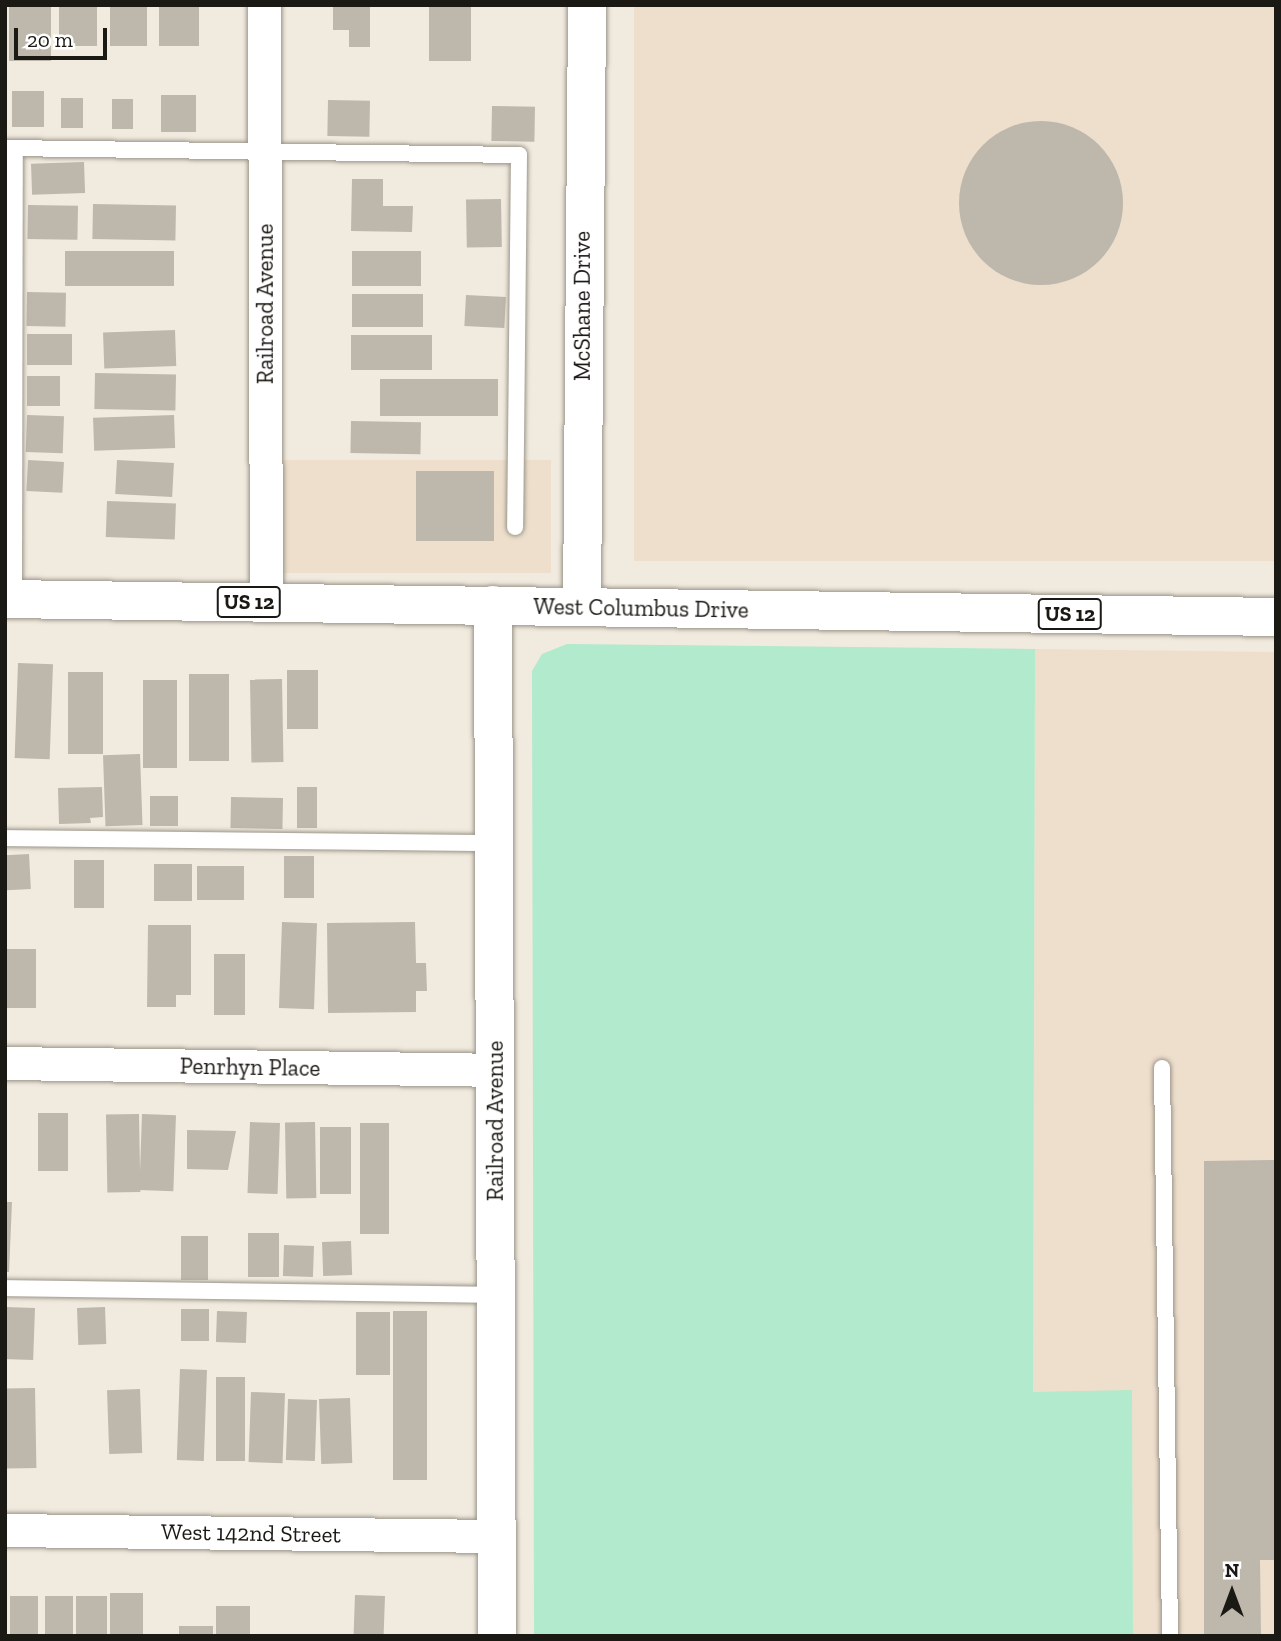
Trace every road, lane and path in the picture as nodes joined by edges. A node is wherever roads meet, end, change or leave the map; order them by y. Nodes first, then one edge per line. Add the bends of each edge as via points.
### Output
1 (264, 5) edge
2 (587, 5) edge
3 (10, 148) edge
4 (265, 151) junction
5 (515, 527) dead end
6 (9, 599) edge
7 (266, 602) junction
8 (493, 606) junction
9 (582, 607) junction
10 (1276, 617) edge
11 (5, 838) edge
12 (494, 843) junction
13 (5, 1063) edge
14 (1162, 1068) dead end
15 (495, 1070) junction
16 (5, 1287) edge
17 (496, 1295) junction
18 (5, 1530) edge
19 (496, 1536) junction
20 (497, 1636) edge
21 (1170, 1636) edge

1 - 4 street, Railroad Avenue
2 - 9 street, McShane Drive
3 - 4 lane
3 - 6 lane
4 - 5 lane via 519,155
4 - 7 street, Railroad Avenue
6 - 7 street, West Columbus Drive / US 12
7 - 8 street, West Columbus Drive / US 12
8 - 9 street, West Columbus Drive / US 12
8 - 12 street, Railroad Avenue
9 - 10 street, West Columbus Drive / US 12
11 - 12 lane
12 - 15 street, Railroad Avenue
13 - 15 street, Penrhyn Place
14 - 21 lane
15 - 17 street, Railroad Avenue
16 - 17 lane
17 - 19 street, Railroad Avenue
18 - 19 street, West 142nd Street
19 - 20 street, Railroad Avenue

